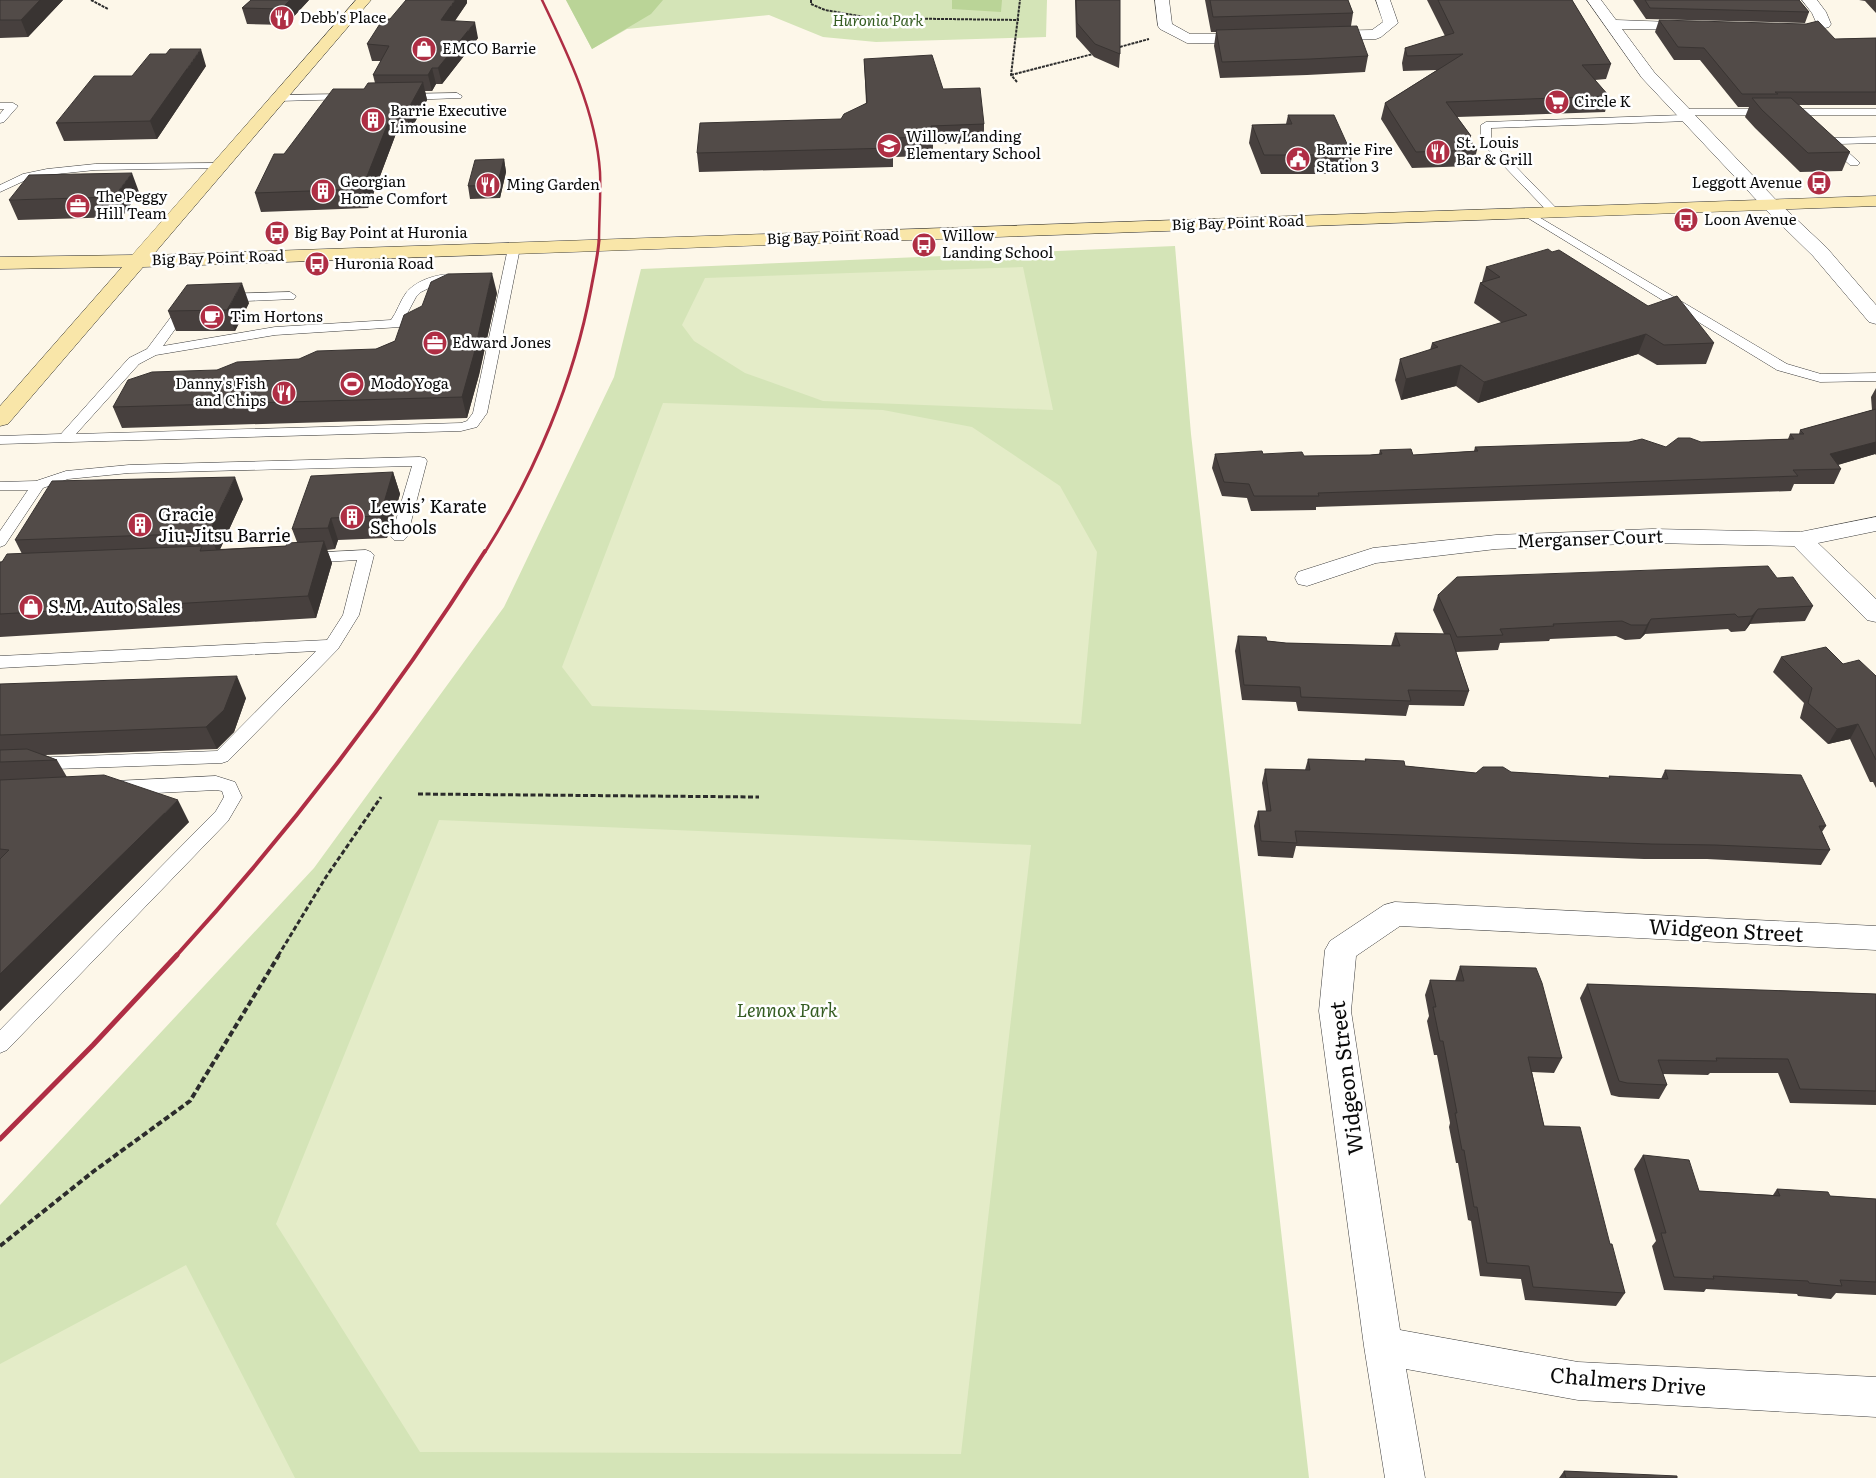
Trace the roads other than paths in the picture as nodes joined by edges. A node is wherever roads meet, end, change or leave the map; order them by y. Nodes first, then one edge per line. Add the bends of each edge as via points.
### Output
1 (364, 0) edge
2 (1162, 0) edge
3 (1383, 0) edge
4 (1594, 0) edge
5 (1809, 0) edge
6 (1611, 24) junction
7 (1711, 27) edge
8 (1771, 29) edge
9 (1308, 37) edge
10 (1269, 38) edge
11 (457, 96) dead end
12 (363, 97) edge
13 (391, 97) edge
14 (278, 98) junction
15 (0, 106) edge
16 (1801, 112) junction
17 (1876, 112) edge
18 (1686, 115) junction
19 (0, 120) edge
20 (1876, 140) edge
21 (1828, 141) junction
22 (1854, 163) dead end
23 (220, 166) junction
24 (0, 189) edge
25 (1876, 202) edge
26 (1771, 205) junction
27 (1554, 212) junction
28 (1527, 213) junction
29 (514, 248) junction
30 (137, 261) junction
31 (0, 263) edge
32 (491, 277) edge
33 (508, 277) junction
34 (465, 278) edge
35 (290, 296) dead end
36 (1876, 318) edge
37 (152, 352) junction
38 (1876, 377) edge
39 (0, 419) edge
40 (64, 438) junction
41 (0, 440) edge
42 (38, 485) junction
43 (0, 486) edge
44 (1876, 524) edge
45 (399, 537) dead end
46 (1800, 539) junction
47 (0, 542) edge
48 (287, 558) edge
49 (1307, 578) dead end
50 (1876, 614) edge
51 (332, 646) junction
52 (0, 662) edge
53 (0, 765) edge
54 (98, 789) edge
55 (1876, 938) edge
56 (0, 1044) edge
57 (1383, 1346) junction
58 (1876, 1397) edge
59 (1405, 1478) edge

1 - 14 street
2 - 10 street via 1165,26 1187,38
3 - 9 street via 1391,23 1376,34
4 - 6 street
5 - 8 street via 1824,24 1801,30
6 - 7 street
6 - 18 street via 1648,75
11 - 13 lane
12 - 14 lane
14 - 23 street
15 - 19 lane via 13,106
16 - 17 lane
16 - 18 lane
16 - 21 lane
18 - 26 street
18 - 27 lane via 1486,125 1486,142
20 - 21 lane
21 - 22 lane
23 - 24 lane via 104,167 47,172 23,177
23 - 30 street
25 - 26 street, Big Bay Point Road
26 - 27 street, Big Bay Point Road
26 - 36 street via 1820,252
27 - 28 street, Big Bay Point Road
28 - 29 street, Big Bay Point Road
28 - 38 lane via 1782,367 1820,378
29 - 30 street, Big Bay Point Road
29 - 33 lane
30 - 31 street, Big Bay Point Road
30 - 39 street
32 - 33 lane
33 - 40 lane via 480,413 472,424
34 - 37 lane via 429,283 412,293 403,315 395,324 275,331
35 - 37 lane via 190,299
37 - 40 lane via 134,361
40 - 41 lane
42 - 43 lane
42 - 45 lane via 66,474 129,469 420,461
42 - 47 lane
44 - 46 street, Merganser Court
46 - 49 street, Merganser Court via 1652,536 1496,542 1373,556
46 - 50 street
48 - 51 lane via 366,555 351,615
51 - 52 lane
51 - 53 lane via 222,757
54 - 56 lane via 216,783 229,787 233,797 222,816
55 - 57 street, Widgeon Street via 1395,914 1341,950 1335,1012
57 - 58 street, Chalmers Drive via 1578,1381
57 - 59 street, Widgeon Street

